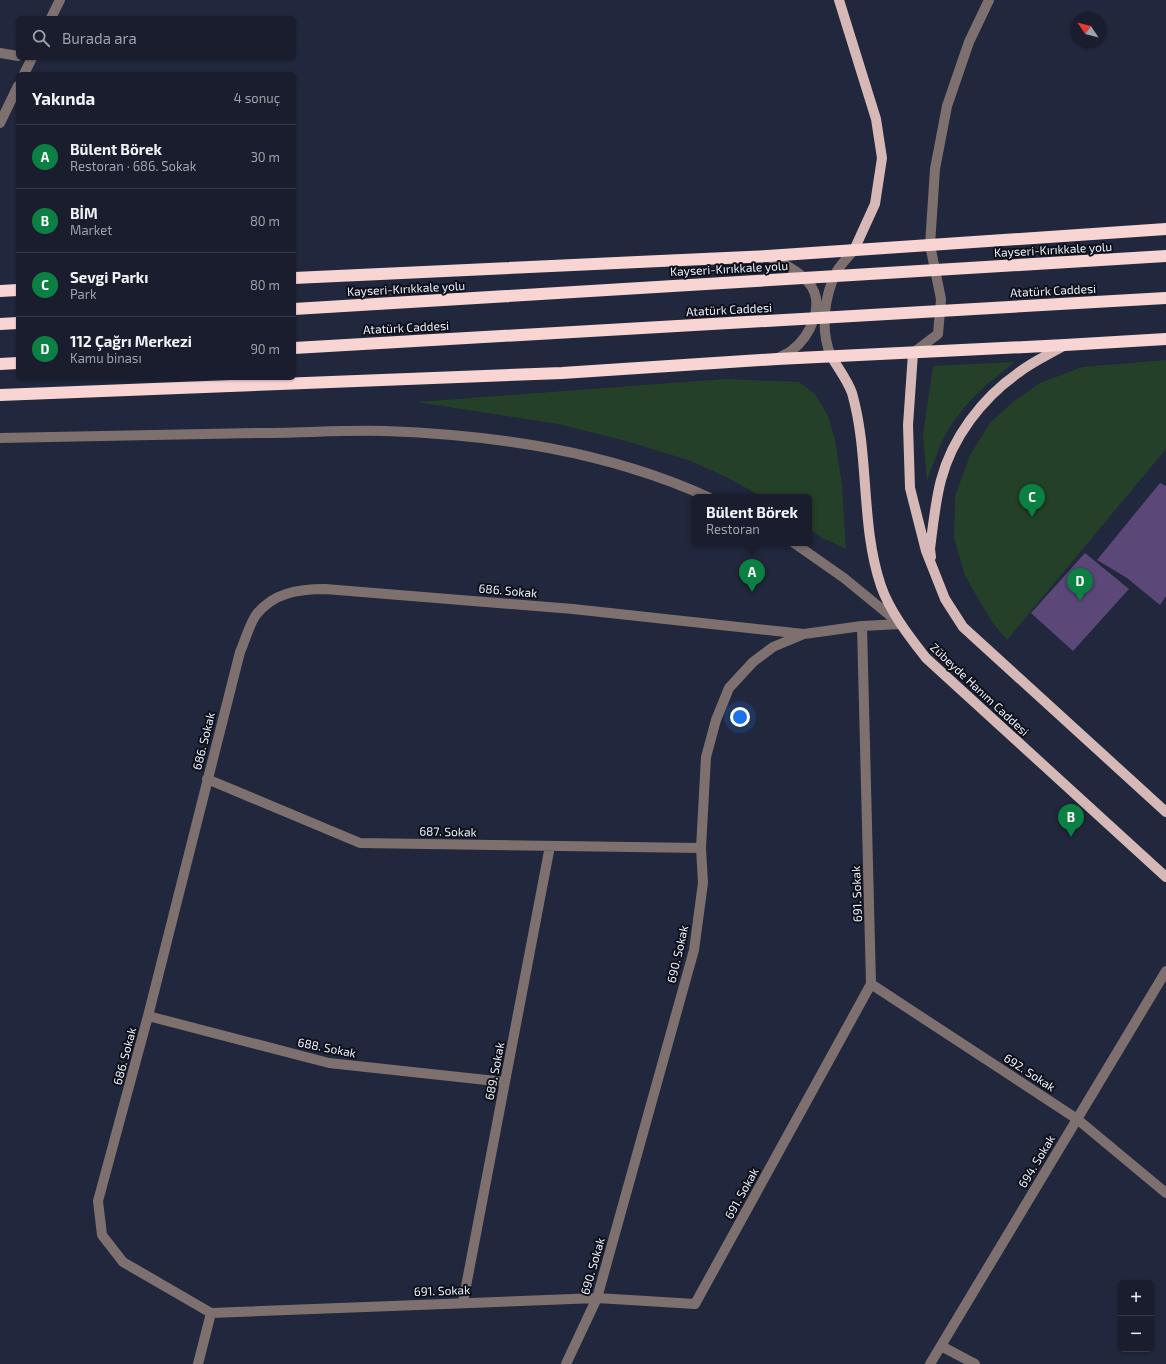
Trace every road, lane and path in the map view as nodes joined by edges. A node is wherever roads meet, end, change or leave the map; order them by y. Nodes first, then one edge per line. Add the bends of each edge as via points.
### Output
1 (60, 0) edge
2 (838, 0) edge
3 (988, 0) edge
4 (53, 16) edge
5 (0, 53) edge
6 (16, 56) edge
7 (31, 60) edge
8 (25, 72) edge
9 (16, 90) edge
10 (0, 123) edge
11 (1166, 229) edge
12 (930, 245) junction
13 (854, 250) junction
14 (767, 256) junction
15 (1166, 256) edge
16 (296, 278) edge
17 (16, 290) edge
18 (0, 291) edge
19 (1166, 298) edge
20 (296, 309) edge
21 (16, 323) edge
22 (0, 324) edge
23 (1166, 339) edge
24 (1065, 345) junction
25 (296, 348) edge
26 (913, 353) junction
27 (831, 356) junction
28 (777, 358) junction
29 (16, 363) edge
30 (0, 364) edge
31 (0, 395) edge
32 (0, 438) edge
33 (701, 494) edge
34 (798, 546) edge
35 (934, 572) junction
36 (901, 624) junction
37 (862, 626) junction
38 (804, 634) junction
39 (207, 779) junction
40 (1166, 812) edge
41 (550, 846) junction
42 (701, 848) junction
43 (1166, 877) edge
44 (1166, 971) edge
45 (871, 984) junction
46 (148, 1016) junction
47 (505, 1082) junction
48 (1077, 1119) junction
49 (1166, 1192) edge
50 (597, 1298) junction
51 (463, 1302) junction
52 (211, 1313) junction
53 (941, 1346) junction
54 (198, 1364) edge
55 (566, 1364) edge
56 (930, 1364) edge
57 (975, 1364) edge

1 - 4 street
2 - 13 main road via 876,119 882,158 875,204
3 - 12 street via 969,42 947,106 935,169
5 - 6 street
7 - 8 street
9 - 10 street
11 - 12 highway
12 - 13 highway
12 - 26 street via 941,298 938,334
13 - 14 highway
13 - 27 street via 837,271 826,300 826,345
14 - 16 highway
14 - 28 street via 799,274 813,289 816,297 814,318 804,337 790,352
15 - 20 highway, Kayseri-Kırıkkale yolu
17 - 18 highway
19 - 25 highway, Atatürk Caddesi
21 - 22 highway
23 - 24 highway
24 - 26 highway
24 - 35 main road via 1018,373 990,397 968,423 954,448 942,479 930,549
26 - 27 highway
26 - 35 main road via 908,425 910,488
27 - 28 highway
27 - 36 main road, Zübeyde Hanım Caddesi via 851,392 859,423 873,554 881,586
28 - 31 highway via 562,373
29 - 30 highway
32 - 33 street via 383,431 460,435 548,447 613,462 675,482
34 - 36 street via 844,578
35 - 40 main road via 944,599 963,627
36 - 37 street, 690. Sokak
36 - 43 main road, Zübeyde Hanım Caddesi via 926,658
37 - 38 street, 690. Sokak
37 - 45 street, 691. Sokak
38 - 39 street, 686. Sokak via 565,608 302,589 276,597 256,616 240,652
38 - 42 street, 690. Sokak via 773,647 753,662 729,688 716,720 706,757
39 - 41 street, 687. Sokak via 360,843
39 - 46 street, 686. Sokak
41 - 42 street, 687. Sokak
41 - 47 street, 689. Sokak
42 - 50 street, 690. Sokak via 703,882 694,950
44 - 48 street, 694. Sokak
45 - 48 street, 692. Sokak
45 - 50 street, 691. Sokak via 695,1304
46 - 47 street, 688. Sokak via 330,1063
46 - 52 street, 686. Sokak via 98,1201 102,1235 123,1262
47 - 51 street, 689. Sokak
48 - 49 street, 692. Sokak
48 - 53 street, 694. Sokak
50 - 51 street, 691. Sokak
50 - 55 street, 690. Sokak
51 - 52 street, 691. Sokak
52 - 54 street
53 - 56 street, 694. Sokak
53 - 57 street

